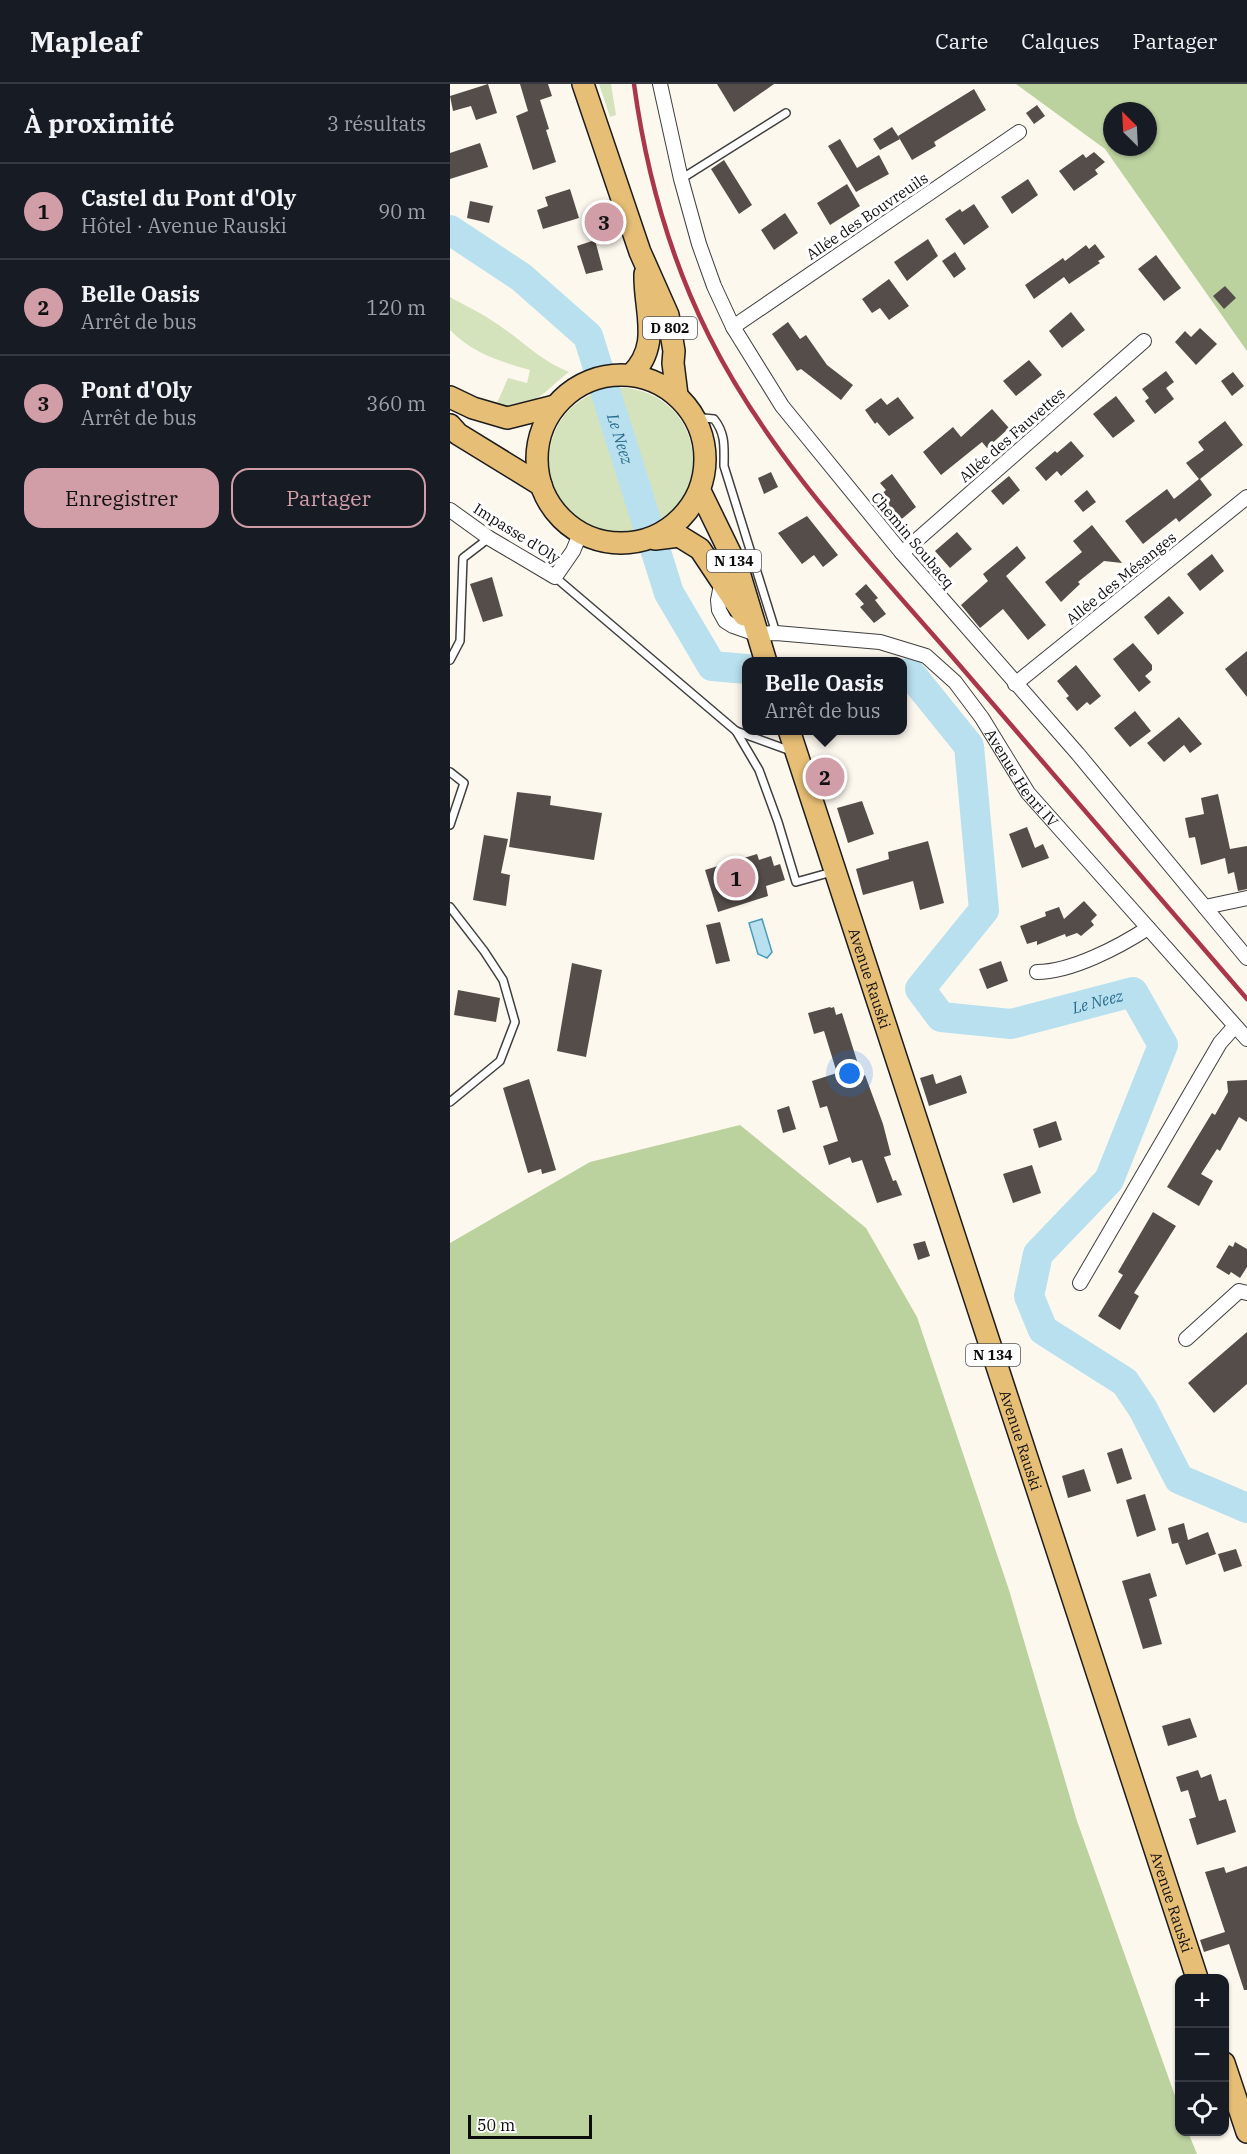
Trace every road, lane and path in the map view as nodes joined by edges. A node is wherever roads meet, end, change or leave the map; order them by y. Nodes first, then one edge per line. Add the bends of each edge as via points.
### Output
1 (583, 84) edge
2 (660, 84) edge
3 (786, 113) dead end
4 (1019, 132) dead end
5 (681, 179) junction
6 (645, 265) junction
7 (733, 327) junction
8 (1144, 341) dead end
9 (631, 375) junction
10 (677, 395) junction
11 (450, 397) edge
12 (555, 406) junction
13 (693, 417) junction
14 (450, 425) edge
15 (541, 485) junction
16 (1247, 497) edge
17 (697, 500) junction
18 (450, 510) edge
19 (580, 534) junction
20 (489, 538) junction
21 (646, 540) junction
22 (902, 553) junction
23 (555, 577) junction
24 (765, 602) junction
25 (765, 645) edge
26 (450, 660) edge
27 (1015, 684) junction
28 (736, 731) junction
29 (742, 733) edge
30 (747, 735) edge
31 (791, 735) edge
32 (796, 752) junction
33 (450, 772) edge
34 (450, 825) edge
35 (835, 872) junction
36 (1247, 898) edge
37 (450, 907) edge
38 (1205, 907) junction
39 (1148, 928) junction
40 (1247, 958) edge
41 (1037, 972) dead end
42 (1235, 1026) junction
43 (1247, 1039) edge
44 (450, 1102) edge
45 (1080, 1283) dead end
46 (1247, 1293) edge
47 (1186, 1339) dead end
48 (1196, 1974) edge
49 (1229, 2078) edge
50 (1247, 2132) edge

1 - 6 main road, D 802
2 - 5 street, Chemin Soubacq
3 - 5 lane
4 - 7 street, Allée des Bouvreuils
5 - 7 street, Chemin Soubacq via 699,244
6 - 9 main road, D 802 via 649,348
6 - 10 main road, D 802 via 668,315
7 - 22 street, Chemin Soubacq via 782,406
8 - 22 street, Allée des Fauvettes
9 - 10 main road via 656,381
9 - 12 main road via 611,374 590,380
10 - 13 main road
11 - 12 main road via 507,418
12 - 15 main road via 543,425 538,445
13 - 17 main road via 705,455 705,475
13 - 24 lane via 714,419 721,428 724,466
14 - 15 main road via 458,434
15 - 19 main road via 566,525
16 - 27 street, Allée des Mésanges
17 - 21 main road via 674,526
17 - 25 main road, N 134 via 738,569
18 - 20 street, Impasse d'Oly
19 - 21 main road via 609,542
19 - 23 street, Impasse d'Oly
20 - 23 street, Impasse d'Oly
20 - 26 lane via 463,558 460,641
21 - 25 main road, N 134 via 679,536 700,549
22 - 27 street, Chemin Soubacq
23 - 28 lane
24 - 25 lane
24 - 25 lane
25 - 39 street, Avenue Henri IV via 880,642 926,656 955,682 982,718 1028,793
27 - 38 street, Chemin Soubacq
28 - 29 lane
28 - 35 lane via 759,770 796,882
30 - 32 lane
31 - 32 main road, Avenue Rauski / N 134
32 - 35 main road, Avenue Rauski / N 134
33 - 34 lane via 464,783
35 - 48 main road, Avenue Rauski / N 134
36 - 38 street
37 - 44 lane via 503,980 515,1022 500,1061
38 - 40 street, Chemin Soubacq
39 - 41 street via 1122,945 1053,972
39 - 42 street, Avenue Henri IV
42 - 43 street, Avenue Henri IV
42 - 45 street via 1220,1043
46 - 47 street via 1239,1291
49 - 50 main road

